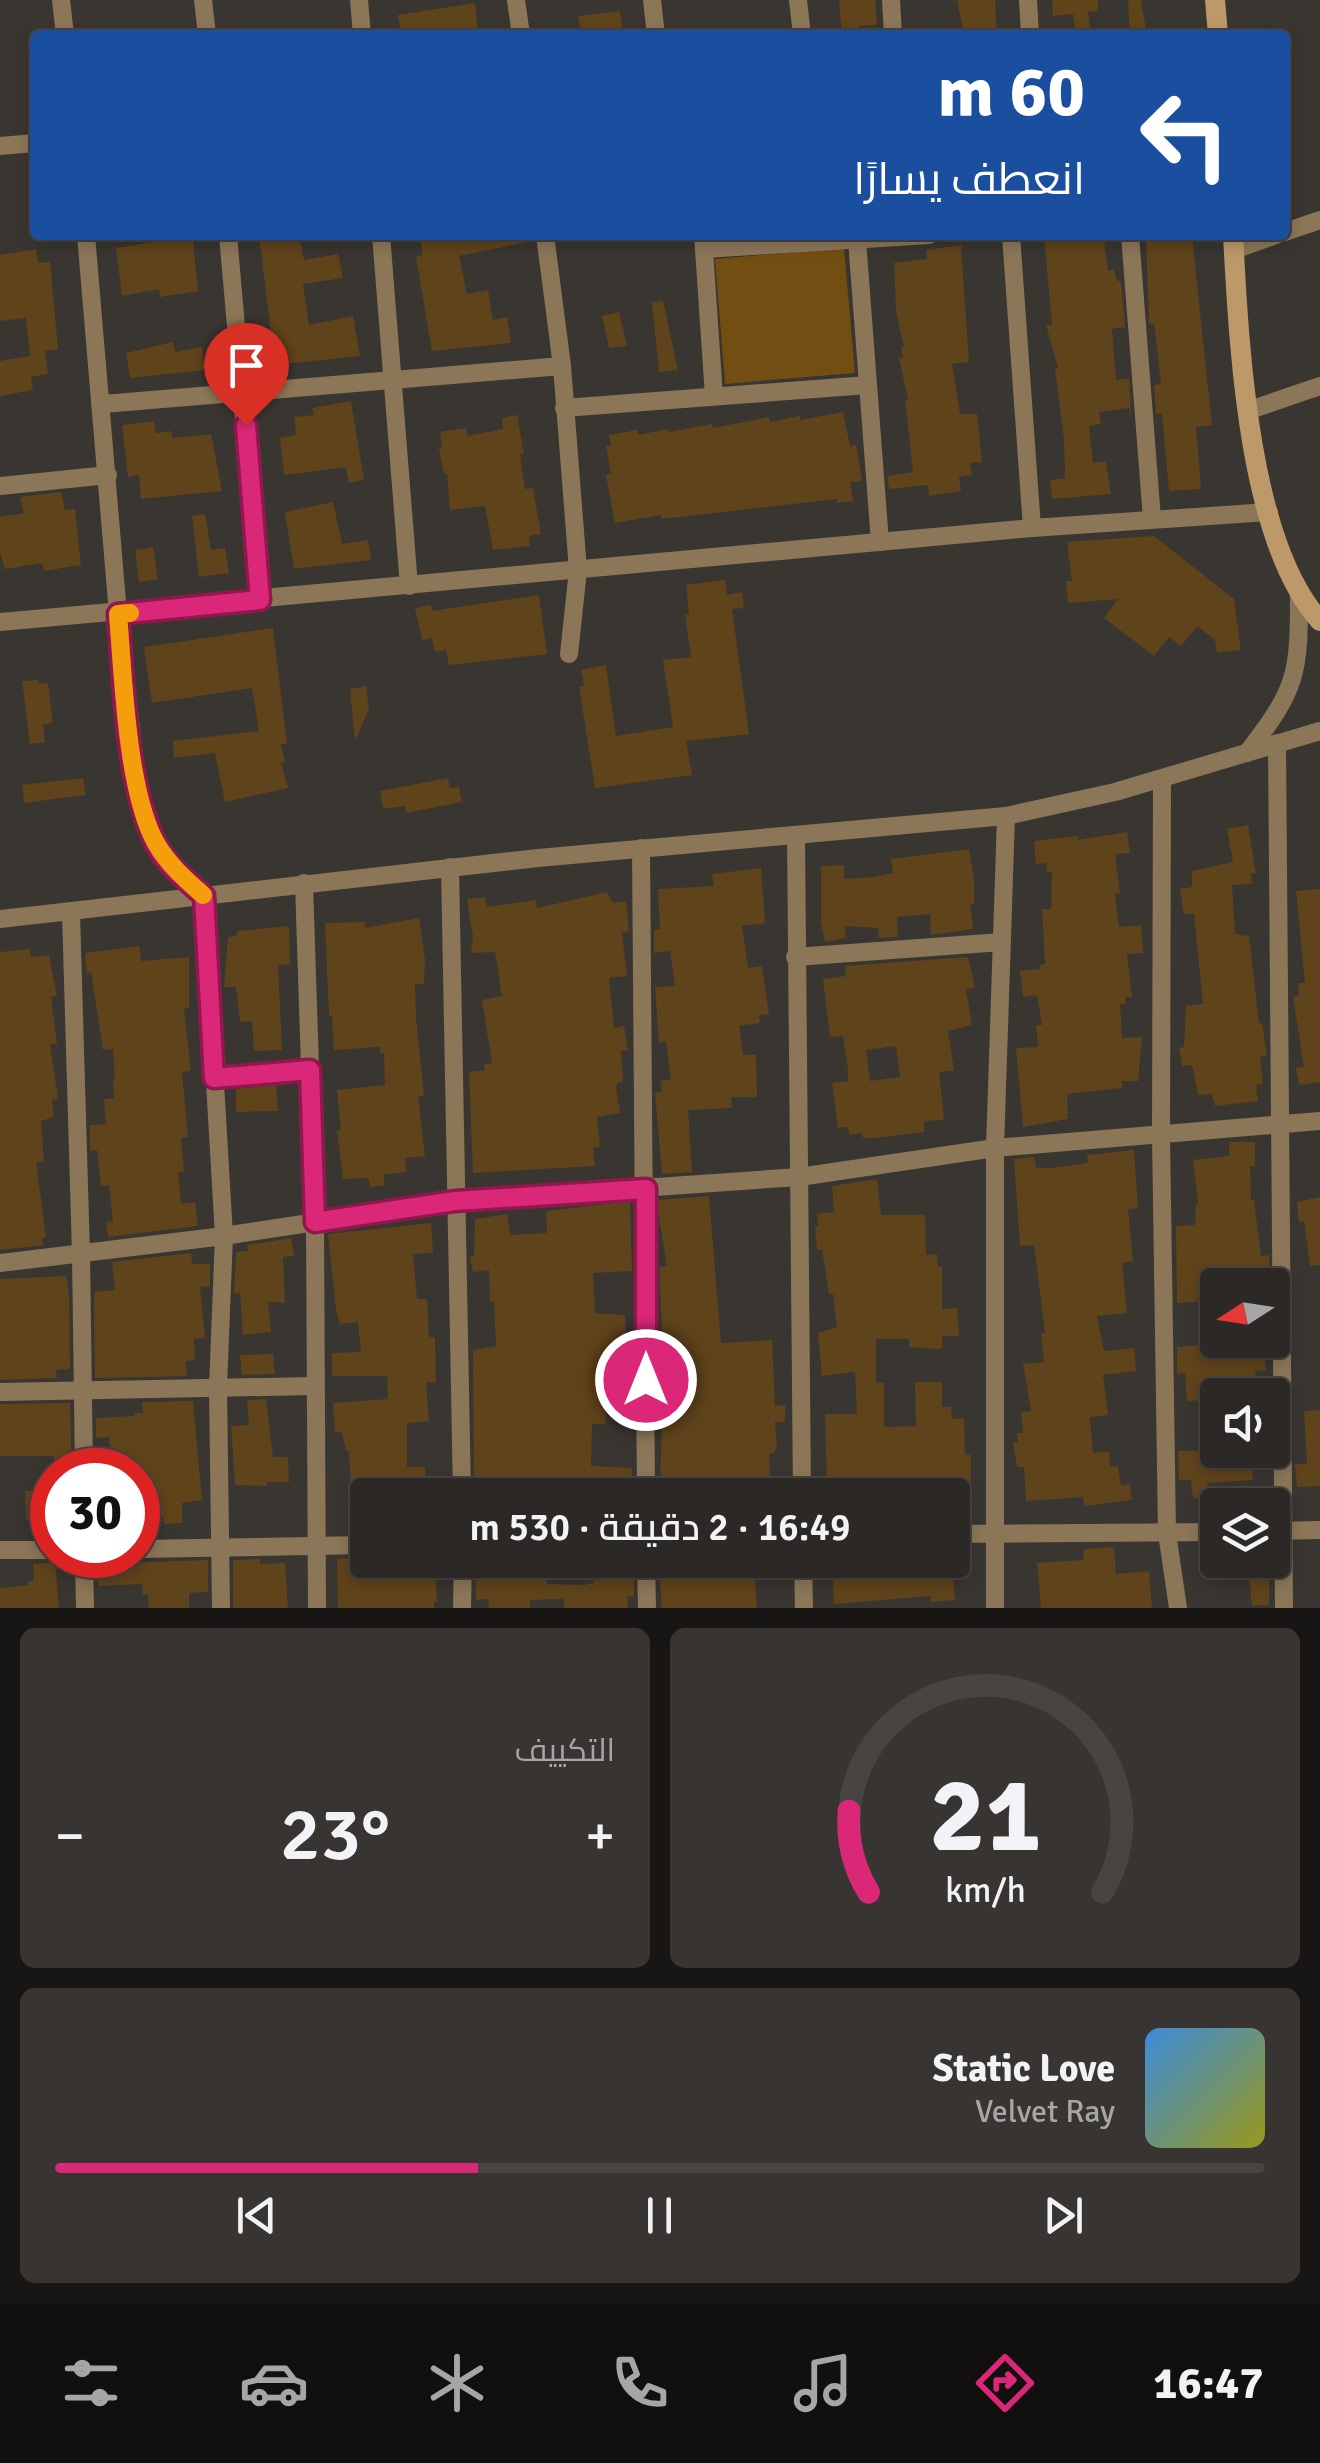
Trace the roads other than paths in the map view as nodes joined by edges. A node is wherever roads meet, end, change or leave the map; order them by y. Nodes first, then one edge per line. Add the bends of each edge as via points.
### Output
1 (61, 0) edge
2 (203, 0) edge
3 (359, 0) edge
4 (516, 0) edge
5 (652, 0) edge
6 (798, 0) edge
7 (891, 0) edge
8 (1028, 0) edge
9 (1215, 0) edge
10 (64, 30) edge
11 (206, 30) edge
12 (362, 30) edge
13 (520, 30) edge
14 (655, 30) edge
15 (801, 30) edge
16 (893, 30) edge
17 (1030, 30) edge
18 (1218, 30) edge
19 (30, 143) edge
20 (0, 146) edge
21 (1320, 220) edge
22 (1290, 230) edge
23 (86, 240) edge
24 (228, 240) edge
25 (381, 240) edge
26 (547, 240) edge
27 (856, 240) joint
28 (1010, 240) edge
29 (1130, 240) edge
30 (703, 242) edge
31 (1233, 242) edge
32 (562, 366) junction
33 (393, 379) junction
34 (868, 385) junction
35 (1320, 386) edge
36 (243, 390) junction
37 (714, 396) junction
38 (102, 404) junction
39 (564, 408) junction
40 (1246, 411) junction
41 (108, 474) junction
42 (0, 486) edge
43 (1269, 512) junction
44 (1152, 519) junction
45 (1032, 528) junction
46 (880, 542) junction
47 (578, 570) junction
48 (409, 586) junction
49 (1299, 592) junction
50 (260, 600) junction
51 (118, 614) junction
52 (1320, 621) edge
53 (0, 622) edge
54 (569, 654) dead end
55 (1320, 731) edge
56 (1277, 744) junction
57 (1247, 753) junction
58 (1162, 779) junction
59 (1006, 816) junction
60 (796, 836) junction
61 (641, 848) junction
62 (450, 867) junction
63 (304, 883) junction
64 (204, 896) junction
65 (70, 913) junction
66 (0, 920) edge
67 (1002, 942) junction
68 (795, 957) junction
69 (310, 1070) junction
70 (214, 1078) junction
71 (1320, 1122) edge
72 (1282, 1125) junction
73 (1161, 1135) junction
74 (996, 1148) junction
75 (799, 1178) junction
76 (646, 1189) junction
77 (455, 1201) junction
78 (315, 1222) junction
79 (224, 1236) junction
80 (81, 1254) junction
81 (0, 1263) edge
82 (314, 1386) junction
83 (218, 1387) junction
84 (83, 1390) junction
85 (0, 1392) edge
86 (84, 1448) edge
87 (462, 1478) edge
88 (646, 1478) edge
89 (802, 1478) edge
90 (1278, 1488) edge
91 (1320, 1530) edge
92 (1290, 1531) edge
93 (1200, 1532) edge
94 (1167, 1533) junction
95 (970, 1534) edge
96 (996, 1534) junction
97 (350, 1545) edge
98 (318, 1546) junction
99 (221, 1547) junction
100 (160, 1548) edge
101 (0, 1550) edge
102 (30, 1550) edge
103 (84, 1578) edge
104 (463, 1578) edge
105 (646, 1578) edge
106 (803, 1578) edge
107 (1282, 1578) edge
108 (85, 1608) edge
109 (222, 1608) edge
110 (317, 1608) edge
111 (462, 1608) edge
112 (647, 1608) edge
113 (804, 1608) edge
114 (995, 1608) edge
115 (1178, 1608) edge
116 (1284, 1608) edge

1 - 10 street
2 - 11 street
3 - 12 street
4 - 13 street
5 - 14 street
6 - 15 street
7 - 16 street
8 - 17 street
9 - 18 street
19 - 20 street
21 - 22 street
23 - 38 street
24 - 36 street
25 - 33 street
26 - 32 street
27 - 30 street
27 - 34 street
28 - 45 street
29 - 44 street
30 - 37 street
31 - 40 street
32 - 33 street
32 - 39 street
33 - 36 street
33 - 48 street
34 - 37 street
34 - 46 street
35 - 40 street
36 - 38 street
36 - 50 street
37 - 39 street
38 - 41 street
39 - 47 street
40 - 43 street
41 - 42 street
41 - 51 street
43 - 44 street
43 - 49 street
44 - 45 street
45 - 46 street
46 - 47 street
47 - 48 street
47 - 54 street
48 - 50 street
49 - 52 street
49 - 57 street via 1293,684
50 - 51 street
51 - 53 street
51 - 64 street via 138,791 154,840
55 - 56 street
56 - 57 street
56 - 72 street
57 - 58 street
58 - 59 street
58 - 73 street
59 - 60 street
59 - 67 street
60 - 61 street
60 - 68 street
61 - 62 street
61 - 76 street
62 - 63 street
62 - 77 street
63 - 64 street
63 - 69 street
64 - 65 street
64 - 70 street
65 - 66 street
65 - 80 street
67 - 68 street
67 - 74 street
68 - 75 street
69 - 70 street
69 - 78 street
70 - 79 street
71 - 72 street
72 - 73 street
72 - 90 street
73 - 74 street
73 - 94 street
74 - 75 street
74 - 96 street
75 - 76 street
75 - 89 street
76 - 77 street
76 - 88 street
77 - 78 street
77 - 87 street
78 - 79 street
78 - 82 street
79 - 80 street
79 - 83 street
80 - 81 street
80 - 84 street
82 - 83 street
82 - 98 street
83 - 84 street
83 - 99 street
84 - 85 street
84 - 86 street
91 - 92 street
93 - 94 street
94 - 96 street
94 - 115 street
95 - 96 street
96 - 114 street
97 - 98 street
98 - 99 street
98 - 110 street
99 - 100 street
99 - 109 street
101 - 102 street
103 - 108 street
104 - 111 street
105 - 112 street
106 - 113 street
107 - 116 street

